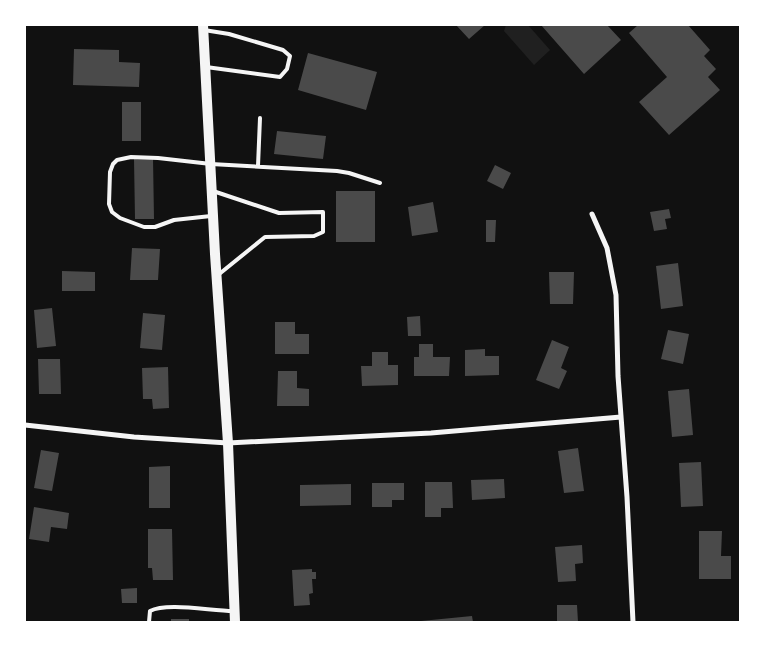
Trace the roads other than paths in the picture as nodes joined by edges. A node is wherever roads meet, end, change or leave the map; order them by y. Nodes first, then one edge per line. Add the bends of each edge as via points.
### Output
1 (203, 27) edge
2 (206, 66) junction
3 (260, 118) dead end
4 (211, 164) junction
5 (258, 166) junction
6 (380, 183) dead end
7 (212, 190) junction
8 (592, 214) dead end
9 (213, 215) junction
10 (217, 277) junction
11 (621, 417) junction
12 (25, 425) edge
13 (228, 443) junction
14 (235, 611) junction
15 (149, 622) edge
16 (235, 622) edge
17 (633, 622) edge

1 - 2 main road
1 - 2 lane via 283,50 290,56 287,69 280,78
2 - 4 main road
3 - 5 lane
4 - 5 lane
4 - 7 main road
4 - 9 lane via 158,158 117,160 110,172 109,204 112,212 120,218 144,226 155,227 180,219
5 - 6 lane via 343,172
7 - 9 main road
7 - 10 lane via 279,213 323,212 323,232 314,236 265,237
8 - 11 street via 607,248 616,294
9 - 10 main road
10 - 13 main road
11 - 13 street via 440,432
11 - 17 street
12 - 13 street
13 - 14 main road
14 - 15 lane via 156,608 150,611
14 - 16 main road

